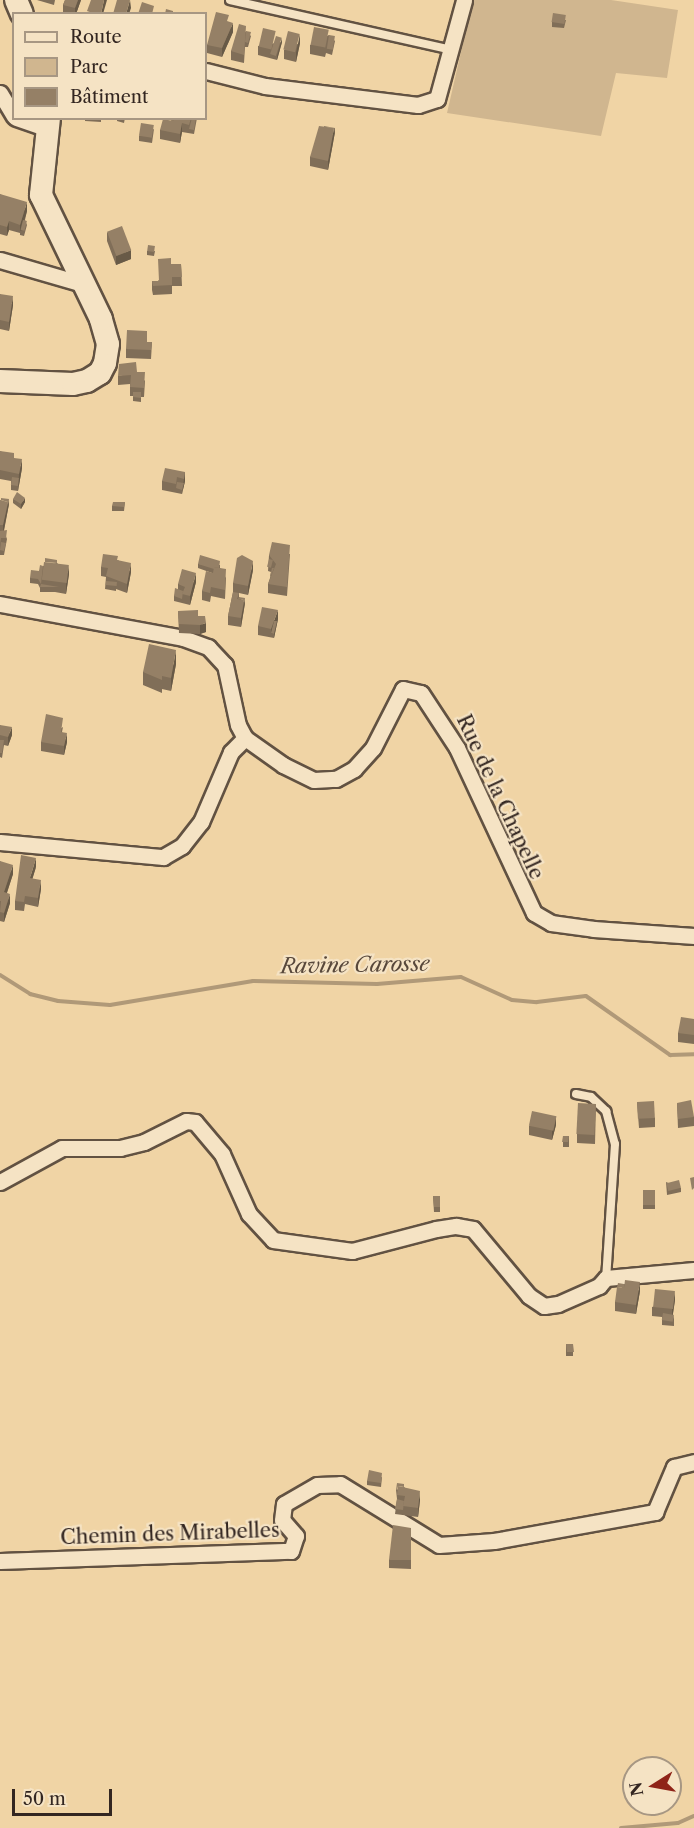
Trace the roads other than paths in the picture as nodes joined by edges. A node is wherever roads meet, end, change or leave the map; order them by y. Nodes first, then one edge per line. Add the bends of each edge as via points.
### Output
1 (230, 0) edge
2 (464, 0) edge
3 (451, 50) junction
4 (207, 71) edge
5 (0, 93) edge
6 (12, 112) edge
7 (30, 120) edge
8 (50, 124) edge
9 (0, 260) edge
10 (86, 285) junction
11 (0, 381) edge
12 (0, 604) edge
13 (245, 738) junction
14 (0, 842) edge
15 (694, 936) edge
16 (576, 1094) dead end
17 (0, 1182) edge
18 (694, 1270) edge
19 (606, 1278) junction
20 (694, 1462) edge
21 (0, 1561) edge

1 - 3 lane
2 - 3 street
3 - 4 street via 437,99 418,105 265,86
5 - 6 street
7 - 8 street
8 - 10 main road via 41,195
9 - 10 street
10 - 11 main road via 108,344 100,373 73,384
12 - 13 street via 183,638 208,647 225,665 238,725
13 - 14 street via 231,752 201,822 182,846 163,857
13 - 15 street, Rue de la Chapelle via 283,765 314,780 336,779 354,770 373,748 403,689 421,693 457,748 534,913 551,923
16 - 19 lane via 591,1097 606,1110 615,1144
17 - 19 street via 62,1148 120,1148 144,1142 186,1121 195,1122 222,1154 249,1214 273,1240 352,1251 456,1226 473,1229 529,1296 544,1306 598,1286
18 - 19 street
20 - 21 street, Chemin des Mirabelles via 674,1467 655,1512 494,1541 439,1545 340,1484 317,1485 284,1504 282,1520 296,1536 291,1551

